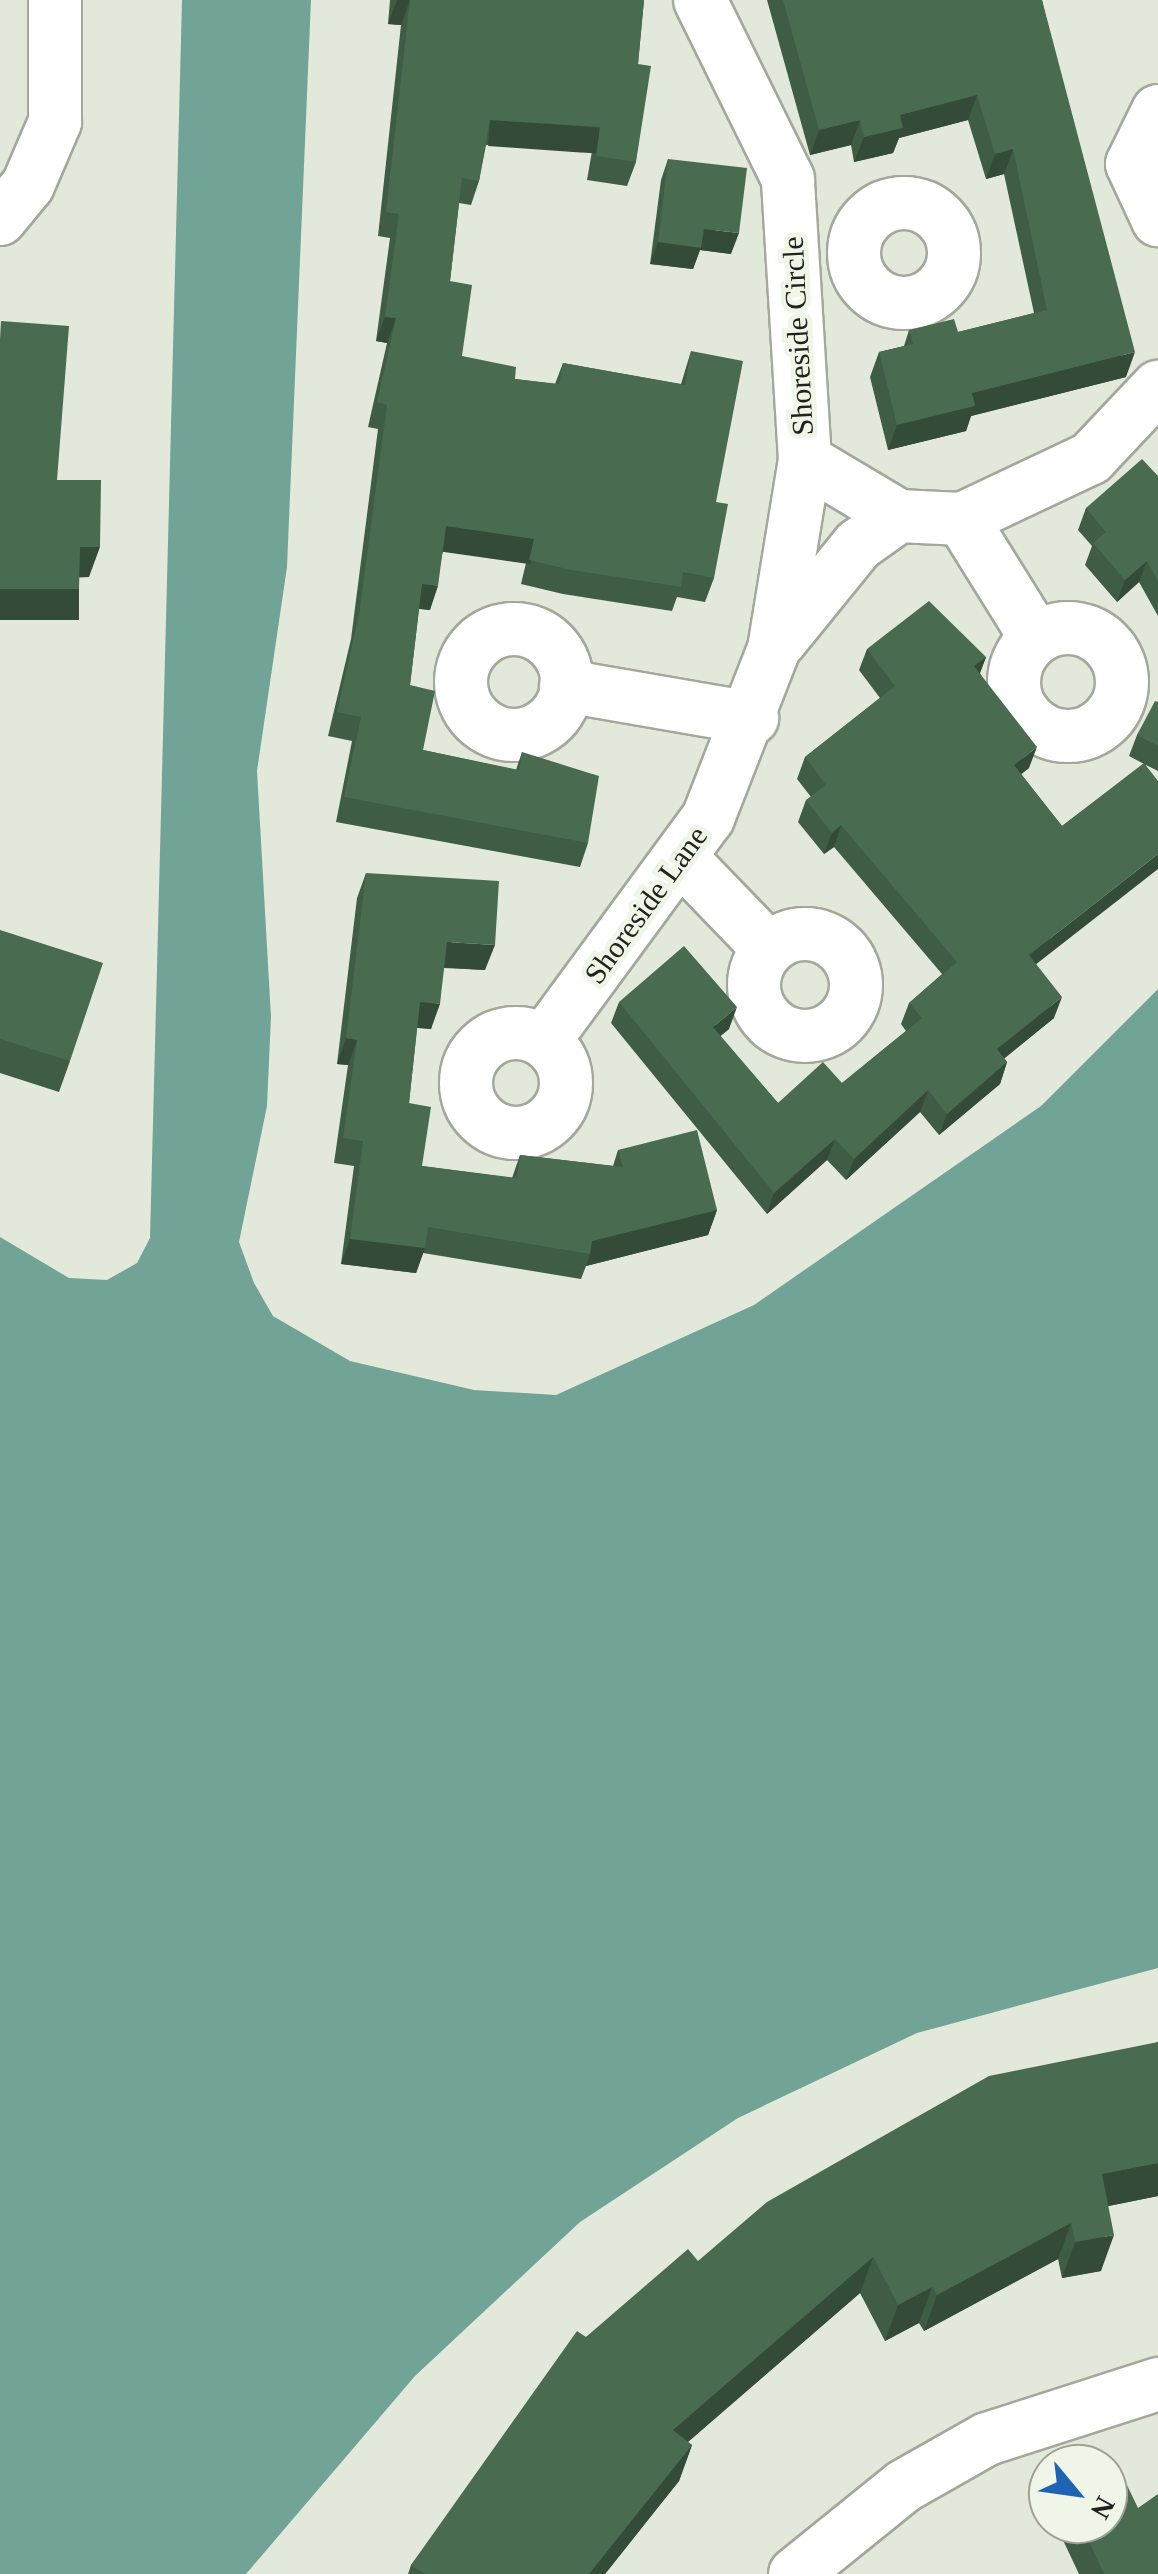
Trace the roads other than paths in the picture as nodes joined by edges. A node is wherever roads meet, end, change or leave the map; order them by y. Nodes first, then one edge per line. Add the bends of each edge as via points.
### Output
1 (55, 0) edge
2 (700, 0) edge
3 (1158, 110) edge
4 (0, 219) edge
5 (1158, 220) edge
6 (855, 265) dead end
7 (796, 282) junction
8 (1158, 387) edge
9 (806, 460) junction
10 (899, 516) junction
11 (962, 519) junction
12 (1036, 638) dead end
13 (774, 648) junction
14 (566, 686) dead end
15 (752, 718) junction
16 (684, 861) junction
17 (769, 949) dead end
18 (544, 1042) dead end
19 (1158, 2384) edge
20 (795, 2574) edge

1 - 4 street via 54,122 28,185
2 - 7 street, Shoreside Circle via 788,179
3 - 5 street via 1132,164
6 - 7 street
7 - 9 street, Shoreside Circle
8 - 11 street, Shoreside Circle via 1091,458
9 - 10 street, Shoreside Circle
9 - 13 street, Shoreside Lane
10 - 11 street, Shoreside Circle
10 - 13 street, Shoreside Lane via 846,558
11 - 12 street
13 - 15 street, Shoreside Lane
14 - 15 street
15 - 16 street, Shoreside Lane
16 - 17 street
16 - 18 street, Shoreside Lane
19 - 20 street via 987,2440 904,2486

